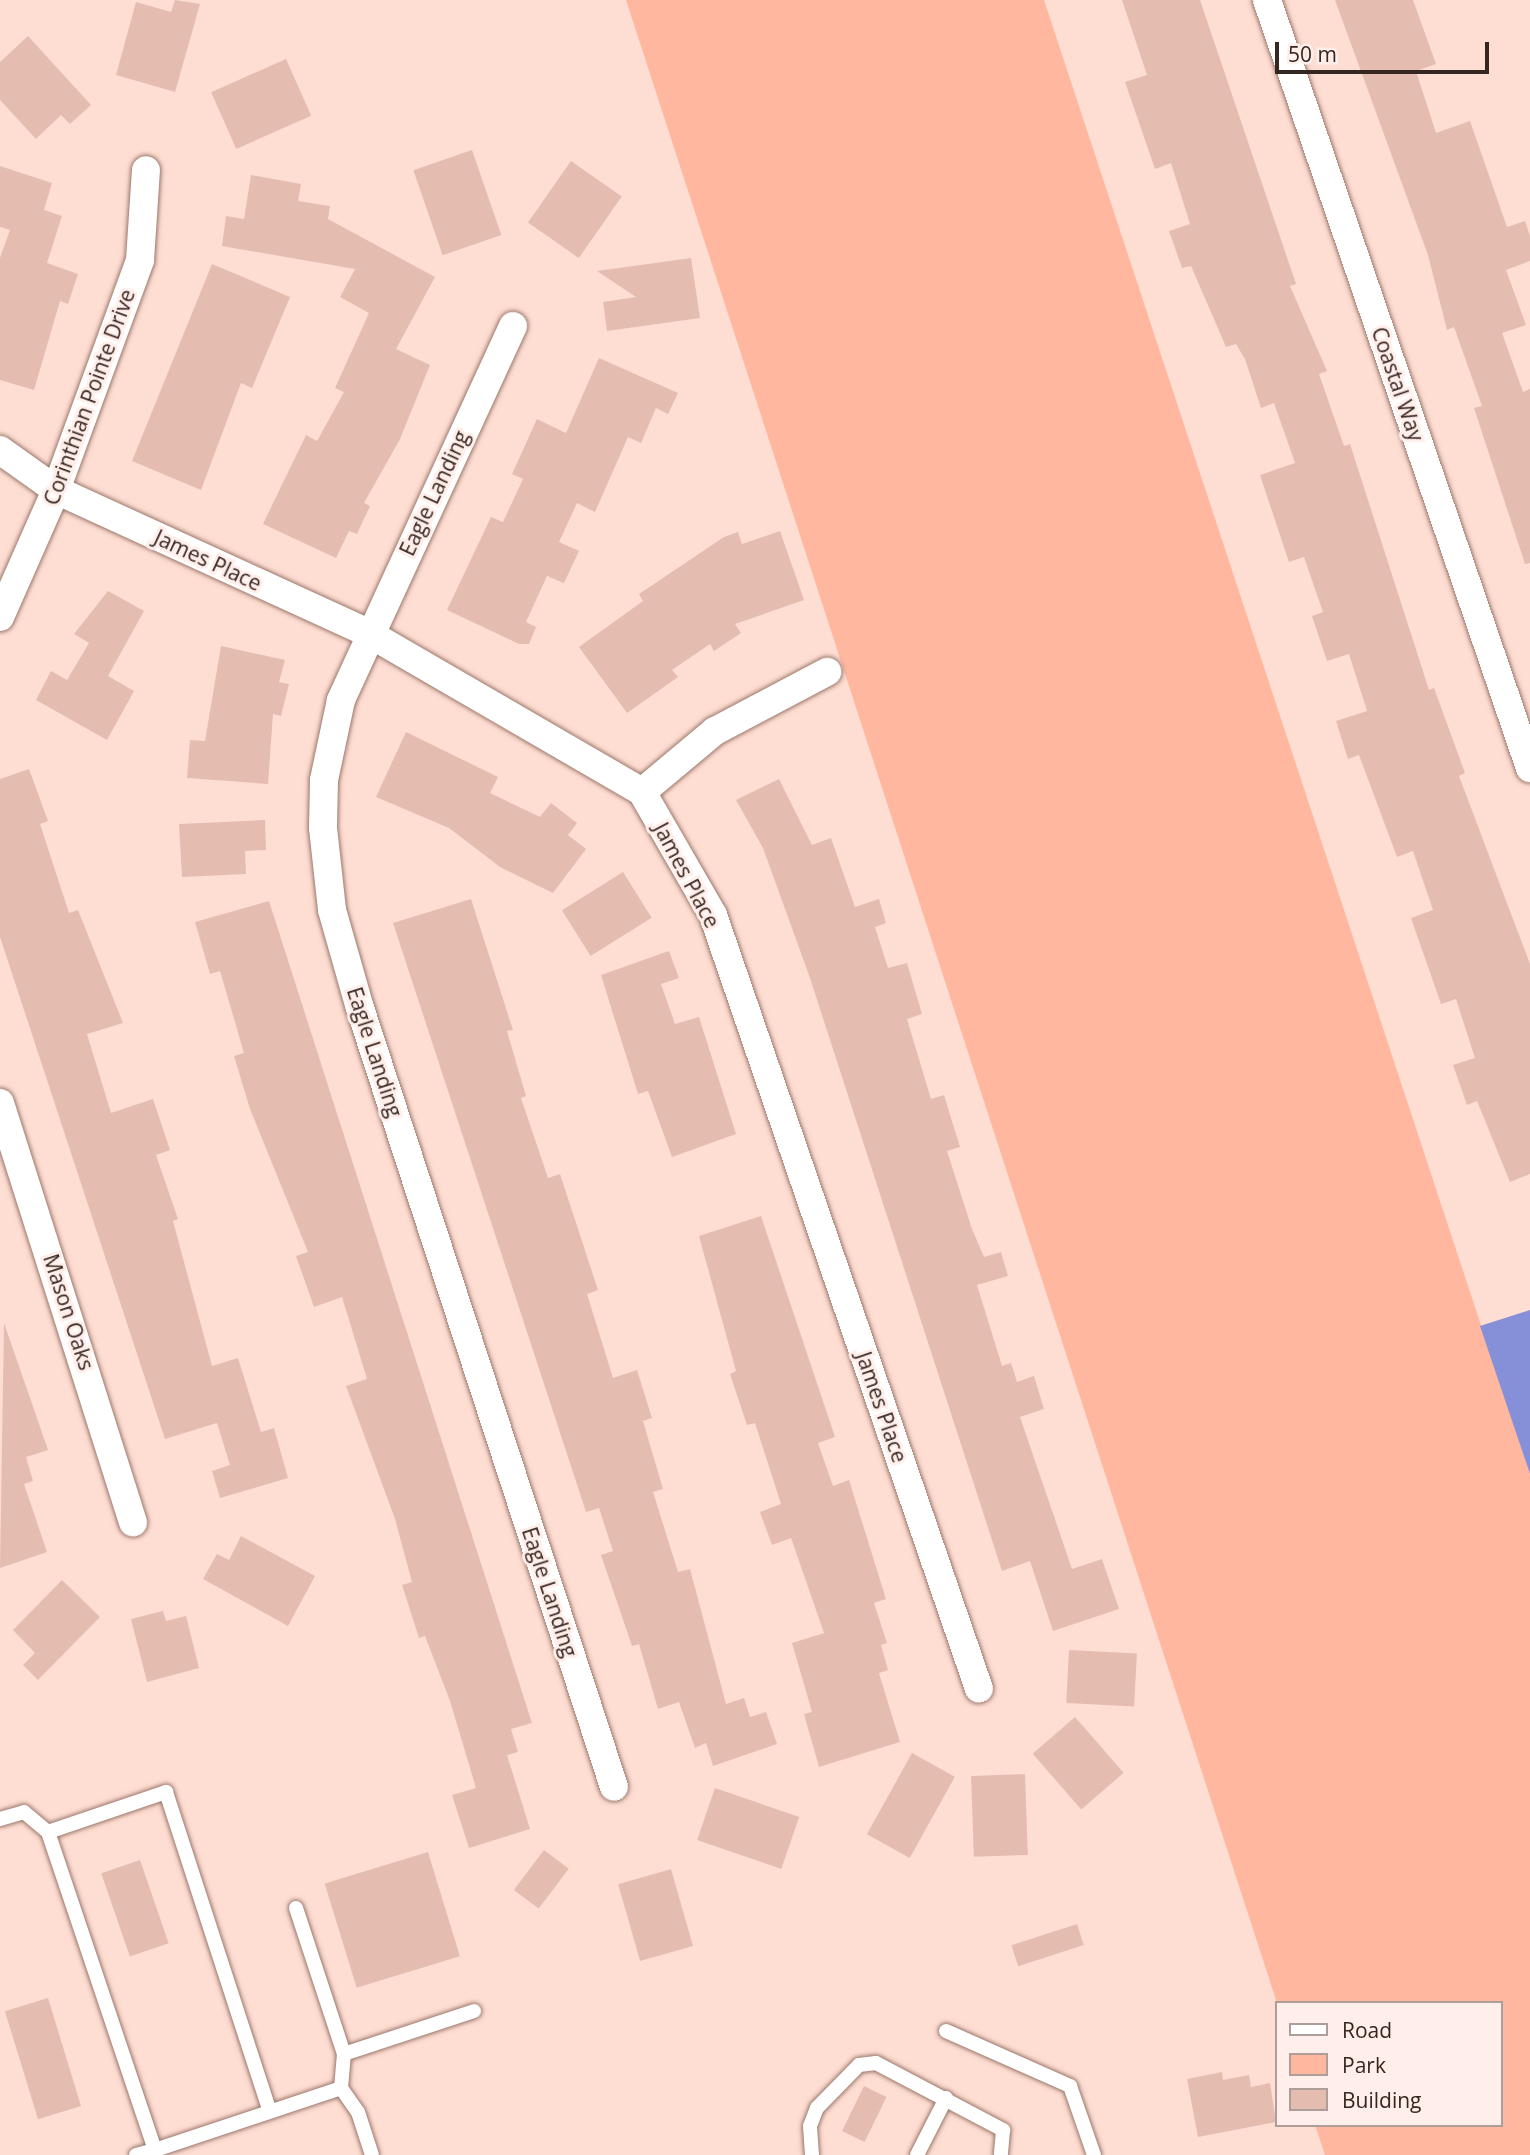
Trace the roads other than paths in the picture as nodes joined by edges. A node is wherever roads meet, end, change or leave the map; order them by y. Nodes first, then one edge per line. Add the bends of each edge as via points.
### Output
1 (1267, 0) edge
2 (146, 170) dead end
3 (513, 326) dead end
4 (0, 450) edge
5 (56, 490) junction
6 (0, 617) edge
7 (368, 633) junction
8 (827, 672) dead end
9 (1530, 768) edge
10 (642, 792) junction
11 (0, 1103) edge
12 (133, 1522) dead end
13 (979, 1689) dead end
14 (614, 1787) dead end
15 (0, 1819) edge
16 (48, 1832) junction
17 (296, 1908) dead end
18 (474, 2011) dead end
19 (946, 2031) dead end
20 (344, 2054) junction
21 (341, 2088) junction
22 (946, 2098) junction
23 (270, 2112) junction
24 (155, 2150) junction
25 (816, 2154) edge
26 (136, 2155) edge
27 (372, 2155) edge
28 (917, 2155) edge
29 (1001, 2155) edge
30 (1094, 2155) edge

1 - 9 street, Coastal Way
2 - 5 street, Corinthian Pointe Drive via 140,260
3 - 7 street, Eagle Landing
4 - 5 street, James Place
5 - 6 street, Corinthian Pointe Drive
5 - 7 street, James Place
7 - 10 street, James Place
7 - 14 street, Eagle Landing via 341,700 324,780 332,910
8 - 10 street via 715,731
10 - 13 street, James Place via 713,915
11 - 12 street, Mason Oaks
15 - 16 lane via 24,1812
16 - 23 lane via 166,1792
16 - 24 lane
17 - 20 lane
18 - 20 lane
19 - 30 lane via 1070,2086
20 - 21 lane
21 - 23 lane
21 - 27 lane via 358,2112
22 - 25 lane via 876,2063 859,2065 817,2108 810,2126
22 - 28 lane
22 - 29 lane via 1003,2130
23 - 24 lane
24 - 26 lane

